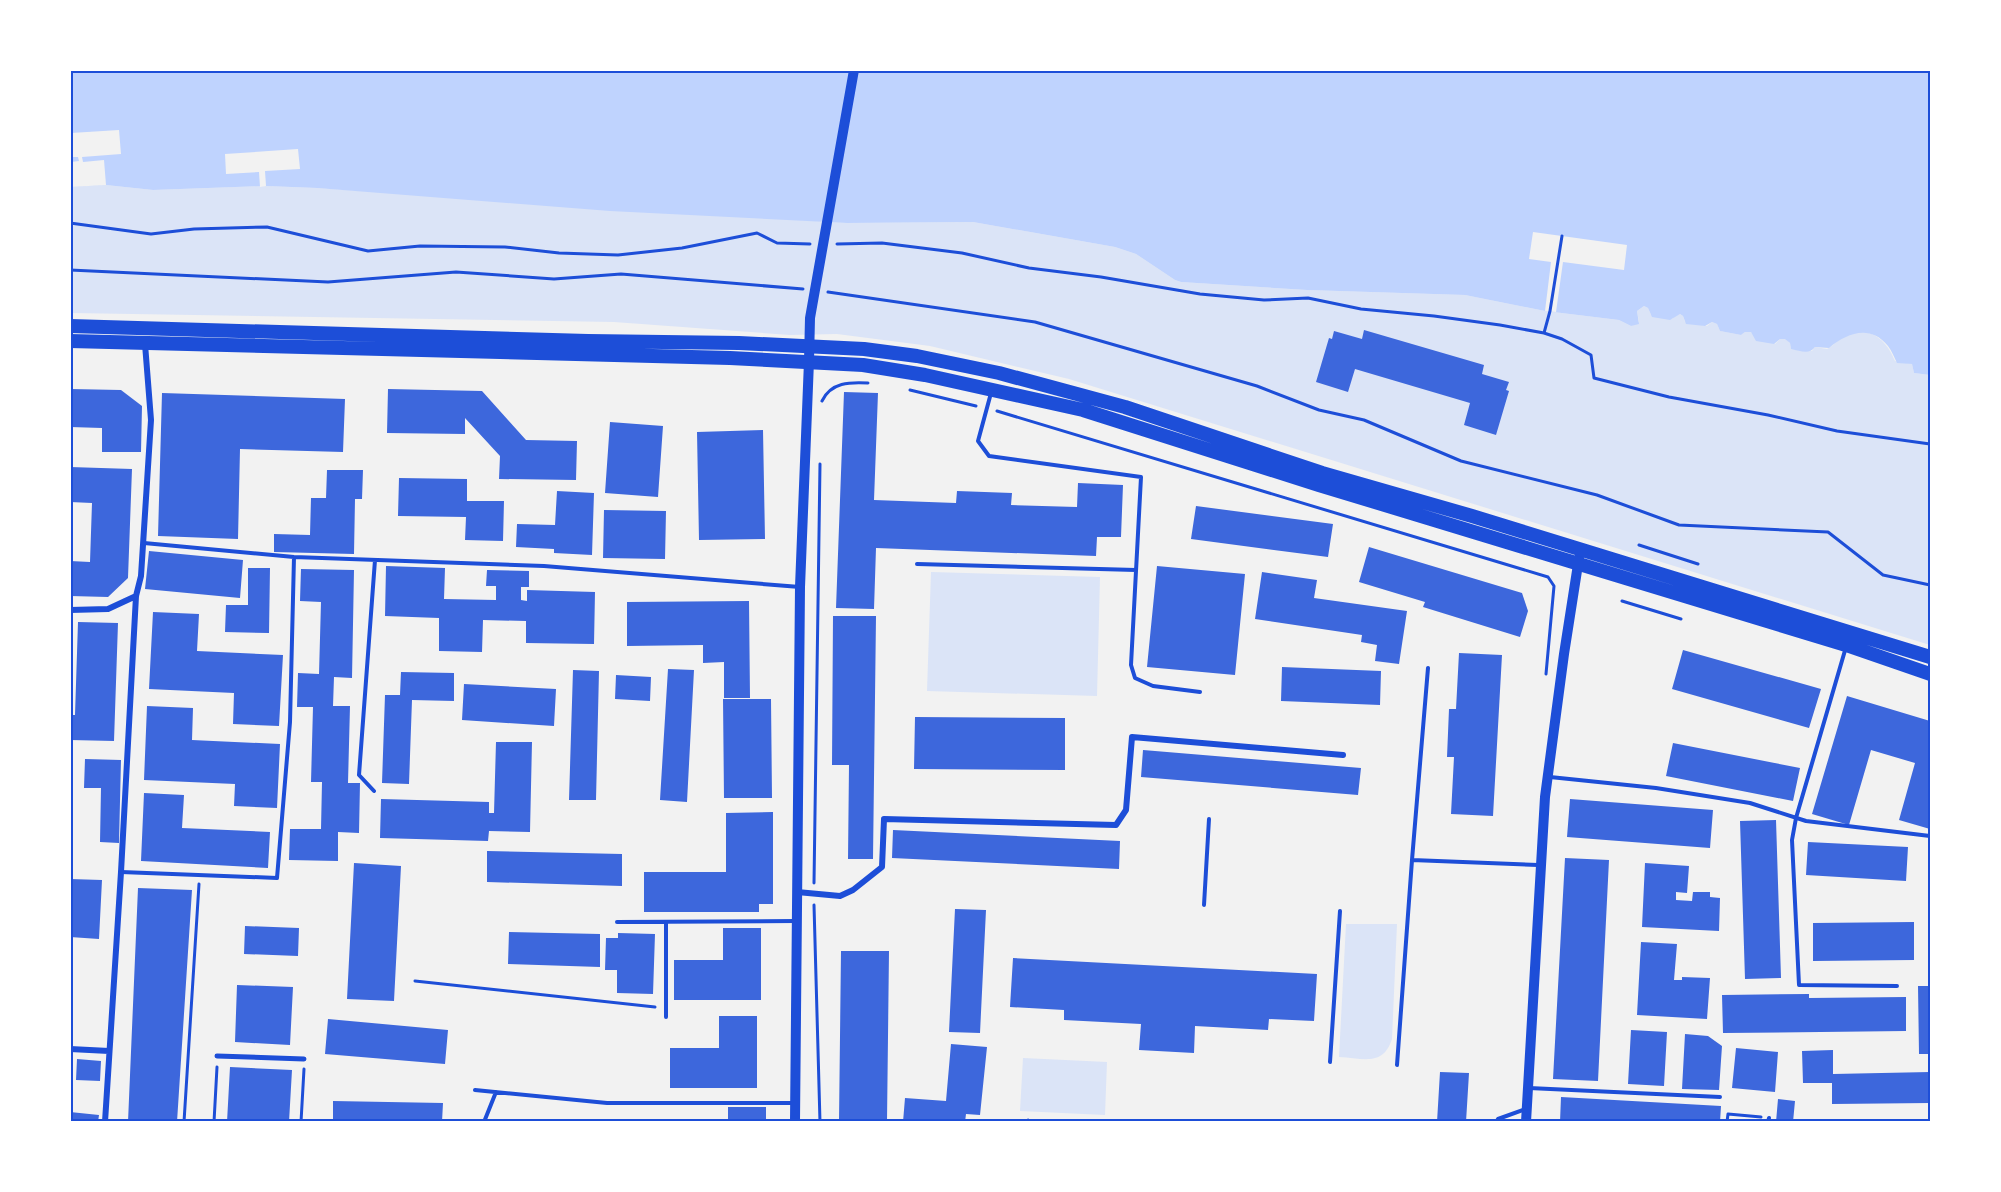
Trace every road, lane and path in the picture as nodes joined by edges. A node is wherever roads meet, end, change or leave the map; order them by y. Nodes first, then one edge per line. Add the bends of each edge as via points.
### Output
1 (854, 70) edge
2 (1562, 236) dead end
3 (70, 326) edge
4 (1544, 333) dead end
5 (1562, 339) dead end
6 (70, 341) edge
7 (145, 342) junction
8 (809, 346) junction
9 (809, 361) junction
10 (992, 389) junction
11 (1930, 444) edge
12 (144, 543) junction
13 (1639, 545) dead end
14 (1579, 556) junction
15 (294, 557) junction
16 (375, 560) junction
17 (917, 564) dead end
18 (1698, 564) dead end
19 (1136, 570) junction
20 (800, 587) junction
21 (136, 596) junction
22 (1622, 601) dead end
23 (70, 610) edge
24 (1682, 619) dead end
25 (1846, 645) junction
26 (1930, 657) edge
27 (1428, 668) dead end
28 (1930, 674) edge
29 (1200, 692) dead end
30 (1343, 755) dead end
31 (1548, 777) junction
32 (374, 791) dead end
33 (1796, 818) junction
34 (1209, 819) dead end
35 (1930, 836) edge
36 (1412, 860) junction
37 (1542, 865) junction
38 (121, 872) junction
39 (199, 875) junction
40 (797, 892) junction
41 (1204, 905) dead end
42 (1340, 911) dead end
43 (797, 921) junction
44 (616, 922) dead end
45 (666, 922) junction
46 (415, 981) dead end
47 (1897, 986) dead end
48 (666, 1008) junction
49 (666, 1017) dead end
50 (70, 1049) edge
51 (109, 1051) junction
52 (217, 1056) joint
53 (304, 1059) joint
54 (1330, 1062) dead end
55 (1397, 1065) dead end
56 (1527, 1088) junction
57 (475, 1090) dead end
58 (496, 1092) junction
59 (1720, 1097) dead end
60 (795, 1103) junction
61 (1527, 1108) junction
62 (1769, 1120) edge
63 (105, 1122) edge
64 (184, 1122) edge
65 (214, 1122) edge
66 (301, 1122) edge
67 (484, 1122) edge
68 (795, 1122) edge
69 (1496, 1122) edge
70 (1526, 1122) edge
71 (1727, 1122) edge

1 - 8 street via 810,318
2 - 4 path
3 - 8 highway
5 - 11 path via 1591,355 1594,378 1669,398 1837,431
6 - 7 highway
7 - 9 highway
7 - 12 street via 151,420
8 - 9 street
8 - 14 highway via 917,356 999,373 1125,407
9 - 10 highway via 863,365
9 - 20 street
10 - 14 highway via 1083,410 1319,485
10 - 19 lane via 978,441 989,456 1141,477
12 - 15 lane
12 - 21 street
13 - 18 path
14 - 25 highway
14 - 26 highway
14 - 31 street
15 - 16 lane
15 - 39 lane via 290,722 277,878
16 - 20 lane via 544,566
16 - 32 lane via 359,775
17 - 19 lane
19 - 29 lane via 1131,665 1135,678 1153,686
20 - 40 street
21 - 23 street via 108,609
21 - 38 street
22 - 24 path
25 - 28 highway
25 - 33 lane
27 - 36 lane
30 - 40 street via 1132,737 1126,810 1116,825 885,819 882,867 840,896
31 - 33 lane via 1750,802
31 - 37 street
33 - 35 lane
33 - 47 lane via 1792,840 1800,985
34 - 41 lane
36 - 37 lane
36 - 55 lane
37 - 56 street
38 - 39 lane
38 - 51 street
39 - 64 path
40 - 43 street
42 - 54 lane
43 - 45 lane
43 - 60 street
44 - 45 lane
45 - 48 lane
46 - 48 path
48 - 49 lane
50 - 51 street
51 - 63 street
52 - 53 street
52 - 65 path
53 - 66 path
56 - 59 lane
56 - 61 street
57 - 58 lane
58 - 60 lane via 608,1103
58 - 67 lane
60 - 68 street
61 - 69 lane
61 - 70 street
62 - 71 path via 1728,1114

